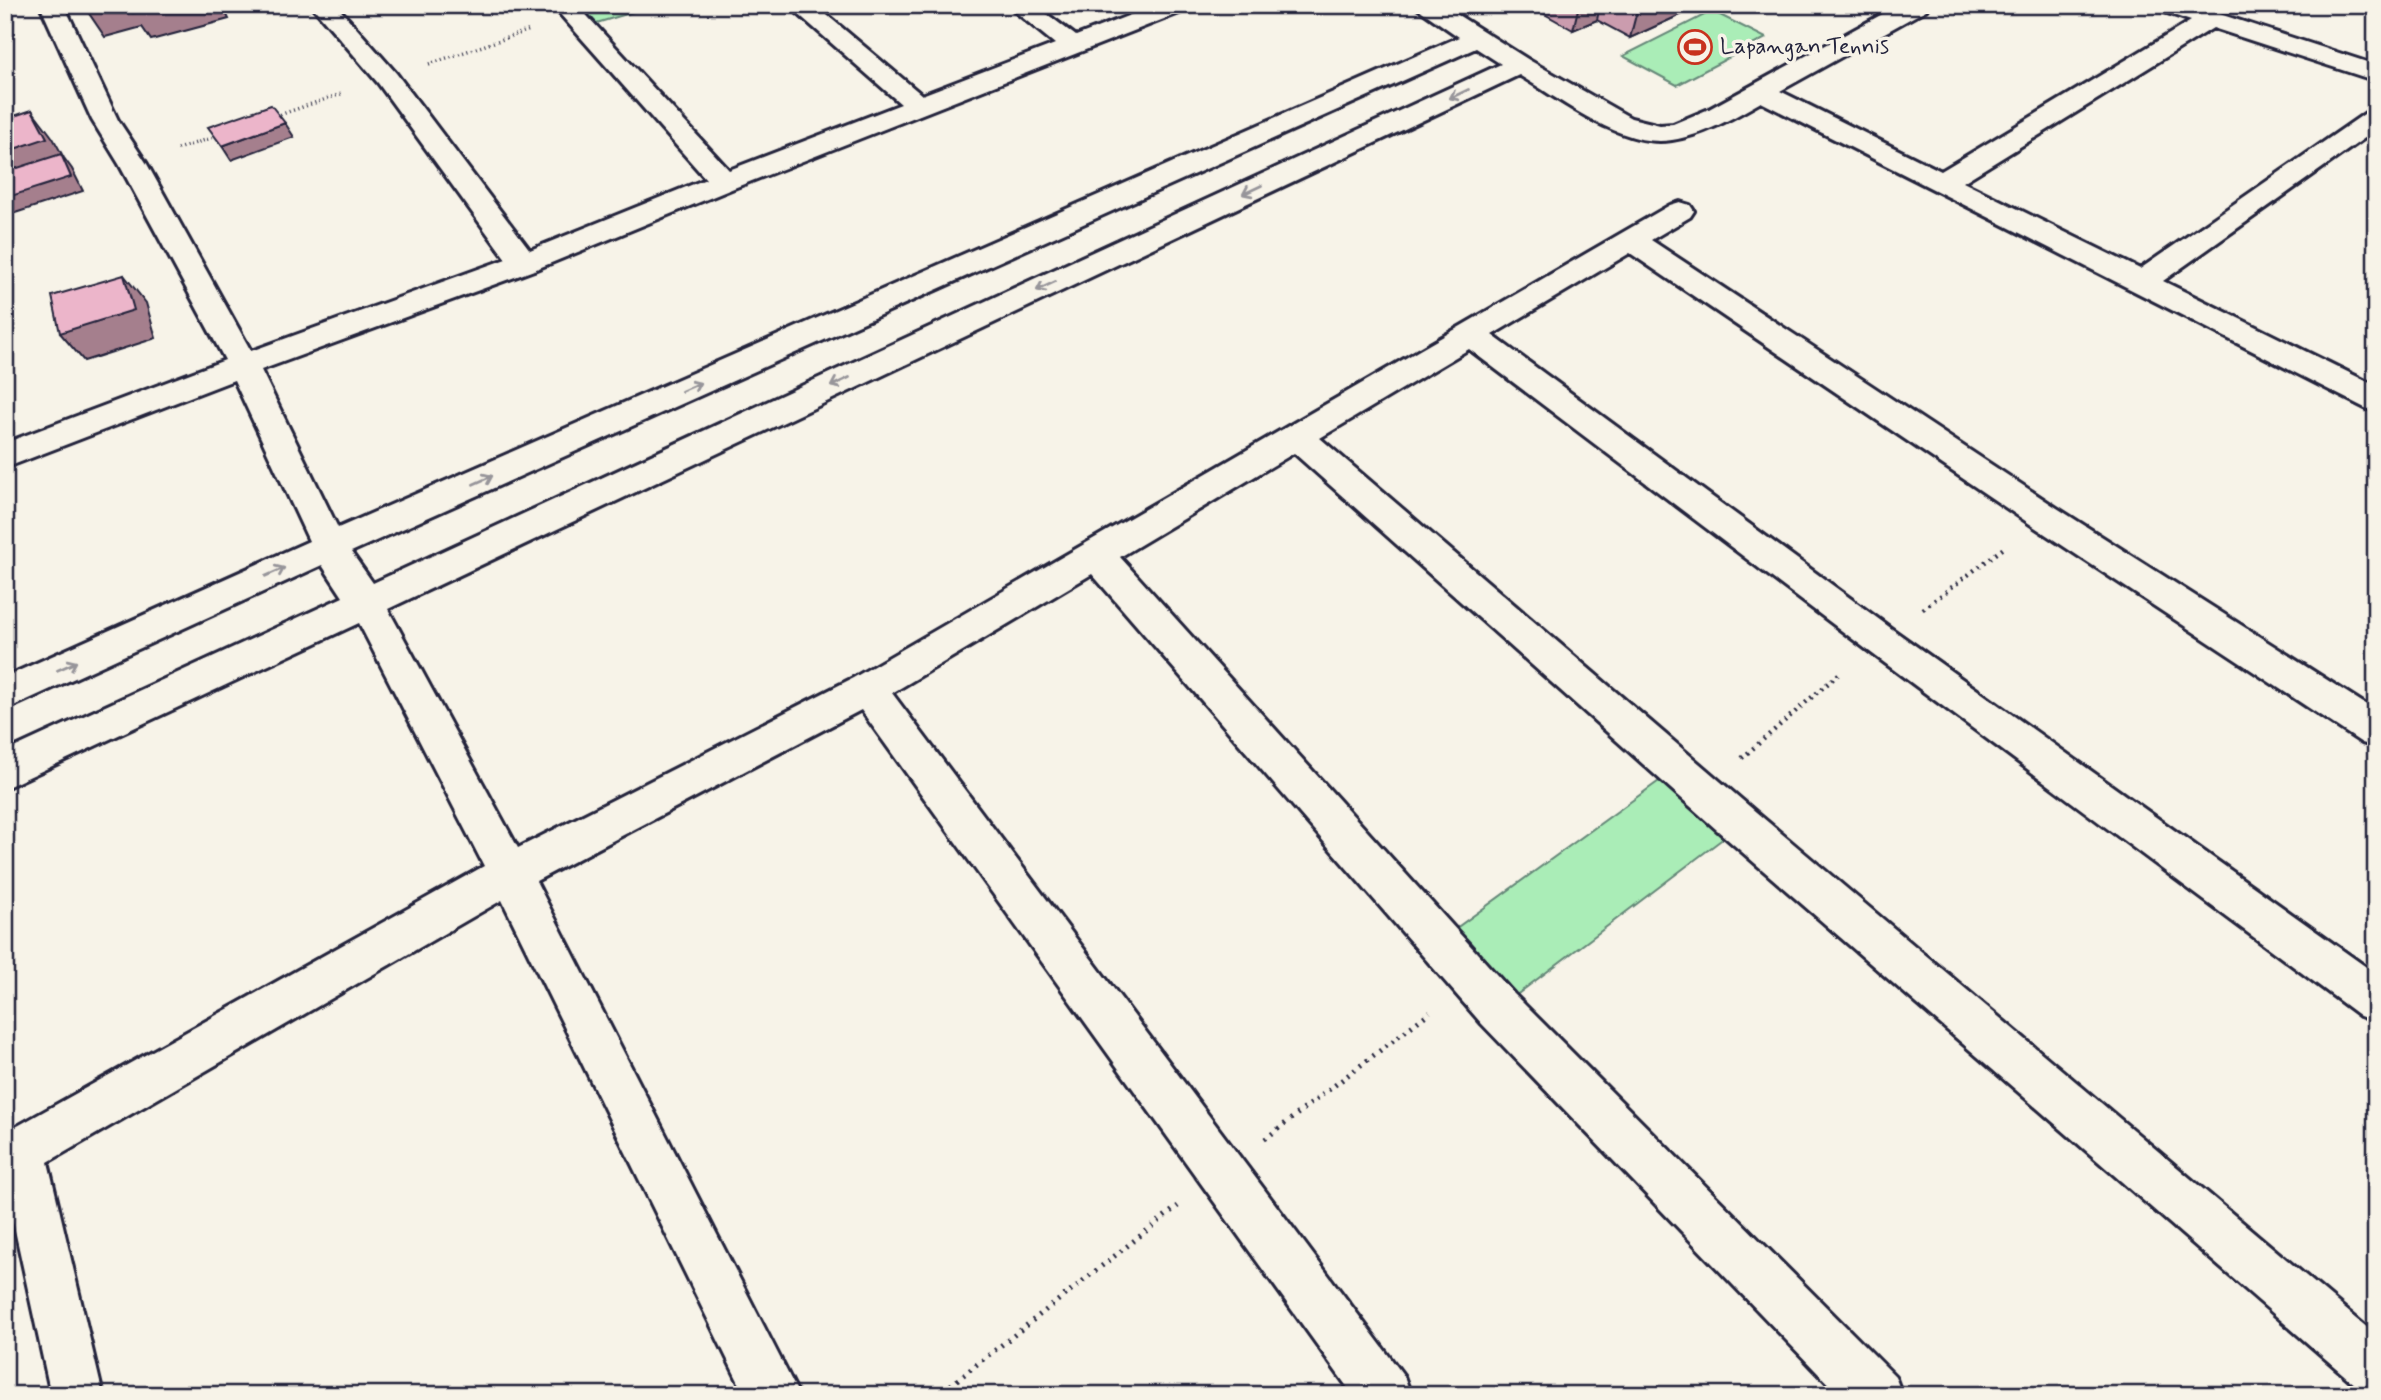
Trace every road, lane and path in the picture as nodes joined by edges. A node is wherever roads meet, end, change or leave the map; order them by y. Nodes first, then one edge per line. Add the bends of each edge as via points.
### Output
1 (52, 5) edge
2 (323, 5) edge
3 (564, 5) edge
4 (800, 5) edge
5 (1020, 5) edge
6 (1178, 5) edge
7 (1425, 5) edge
8 (2167, 5) edge
9 (1906, 7) edge
10 (2211, 19) junction
11 (1479, 38) junction
12 (1073, 46) junction
13 (1520, 65) junction
14 (2376, 74) edge
15 (1762, 92) junction
16 (919, 106) junction
17 (2376, 118) edge
18 (724, 182) junction
19 (1941, 183) junction
20 (1681, 211) dead end
21 (1633, 240) junction
22 (524, 263) junction
23 (2142, 282) junction
24 (1471, 335) junction
25 (243, 365) junction
26 (2376, 400) edge
27 (1297, 437) junction
28 (5, 456) edge
29 (2045, 517) junction
30 (329, 547) junction
31 (1097, 555) junction
32 (368, 603) junction
33 (1879, 639) junction
34 (867, 689) junction
35 (5, 694) edge
36 (2376, 731) edge
37 (5, 771) edge
38 (1704, 791) junction
39 (510, 873) junction
40 (1472, 979) junction
41 (2376, 1001) edge
42 (13, 1156) edge
43 (1220, 1173) junction
44 (2376, 1369) edge
45 (77, 1395) edge
46 (773, 1395) edge
47 (938, 1395) edge
48 (1385, 1395) edge
49 (1876, 1395) edge

1 - 25 street via 105,120
2 - 22 street via 387,78
3 - 18 street
4 - 16 street
5 - 12 street
6 - 12 street
7 - 11 street
8 - 10 street
9 - 15 street
10 - 14 street
10 - 19 street
11 - 13 street
30 -> 11 street
12 - 16 street
13 - 15 street via 1622,124 1661,136 1685,130
13 -> 32 street
15 - 19 street
16 - 18 street
17 - 23 street
18 - 22 street
19 - 23 street
20 - 21 street
21 - 24 street
21 - 29 street
22 - 25 street
23 - 26 street
24 - 27 street
24 - 33 street
25 - 28 street
25 - 30 street
27 - 31 street
27 - 38 street
29 - 33 path
29 - 36 street
30 - 32 street
35 -> 30 street
31 - 34 street
31 - 40 street
32 - 37 street
32 - 39 street
33 - 38 path
33 - 41 street
34 - 39 street
34 - 43 street
38 - 44 street
39 - 42 street
39 - 46 street
40 - 43 path
40 - 49 street
42 - 45 street
43 - 47 path
43 - 48 street

